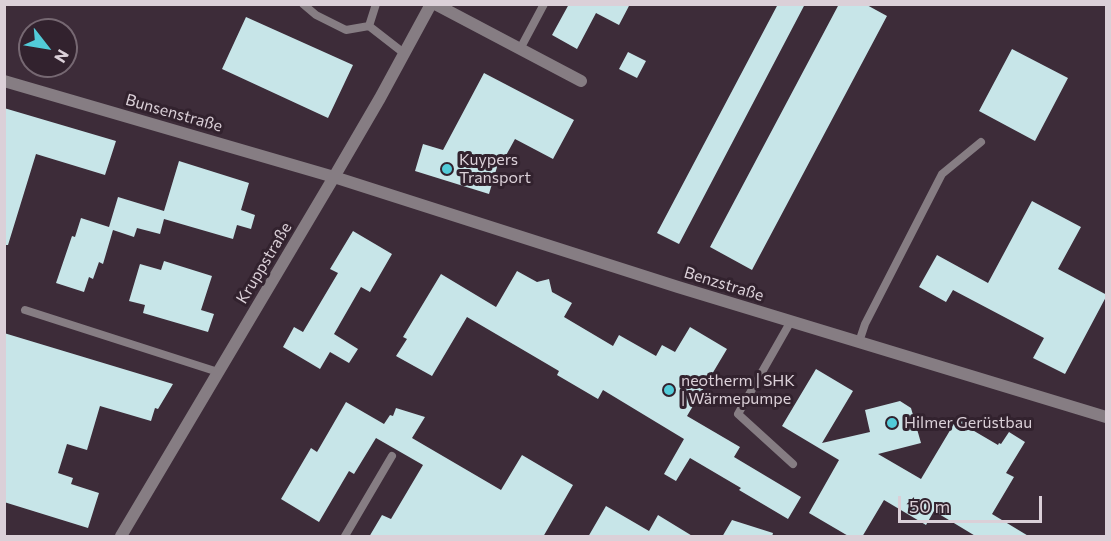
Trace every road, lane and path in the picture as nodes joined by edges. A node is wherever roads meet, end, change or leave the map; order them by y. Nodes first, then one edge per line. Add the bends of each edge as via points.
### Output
1 (303, 4) edge
2 (376, 4) edge
3 (433, 4) edge
4 (544, 4) edge
5 (369, 26) junction
6 (520, 49) junction
7 (405, 54) junction
8 (4, 81) edge
9 (581, 81) dead end
10 (981, 142) dead end
11 (334, 177) junction
12 (25, 310) dead end
13 (791, 321) junction
14 (860, 342) junction
15 (218, 372) junction
16 (1107, 417) edge
17 (392, 456) dead end
18 (793, 464) dead end
19 (123, 536) edge
20 (345, 537) edge

1 - 5 lane via 346,30
2 - 5 lane
3 - 6 street, Kruppstraße
3 - 7 street, Kruppstraße
4 - 6 lane
5 - 7 lane
6 - 9 street, Kruppstraße
7 - 11 street, Kruppstraße
8 - 11 street, Bunsenstraße
10 - 14 lane via 942,174 865,324
11 - 13 street, Benzstraße
11 - 15 street, Kruppstraße
12 - 15 lane
13 - 14 street, Benzstraße
13 - 18 lane via 738,414
14 - 16 street, Benzstraße
15 - 19 street, Kruppstraße
17 - 20 lane

